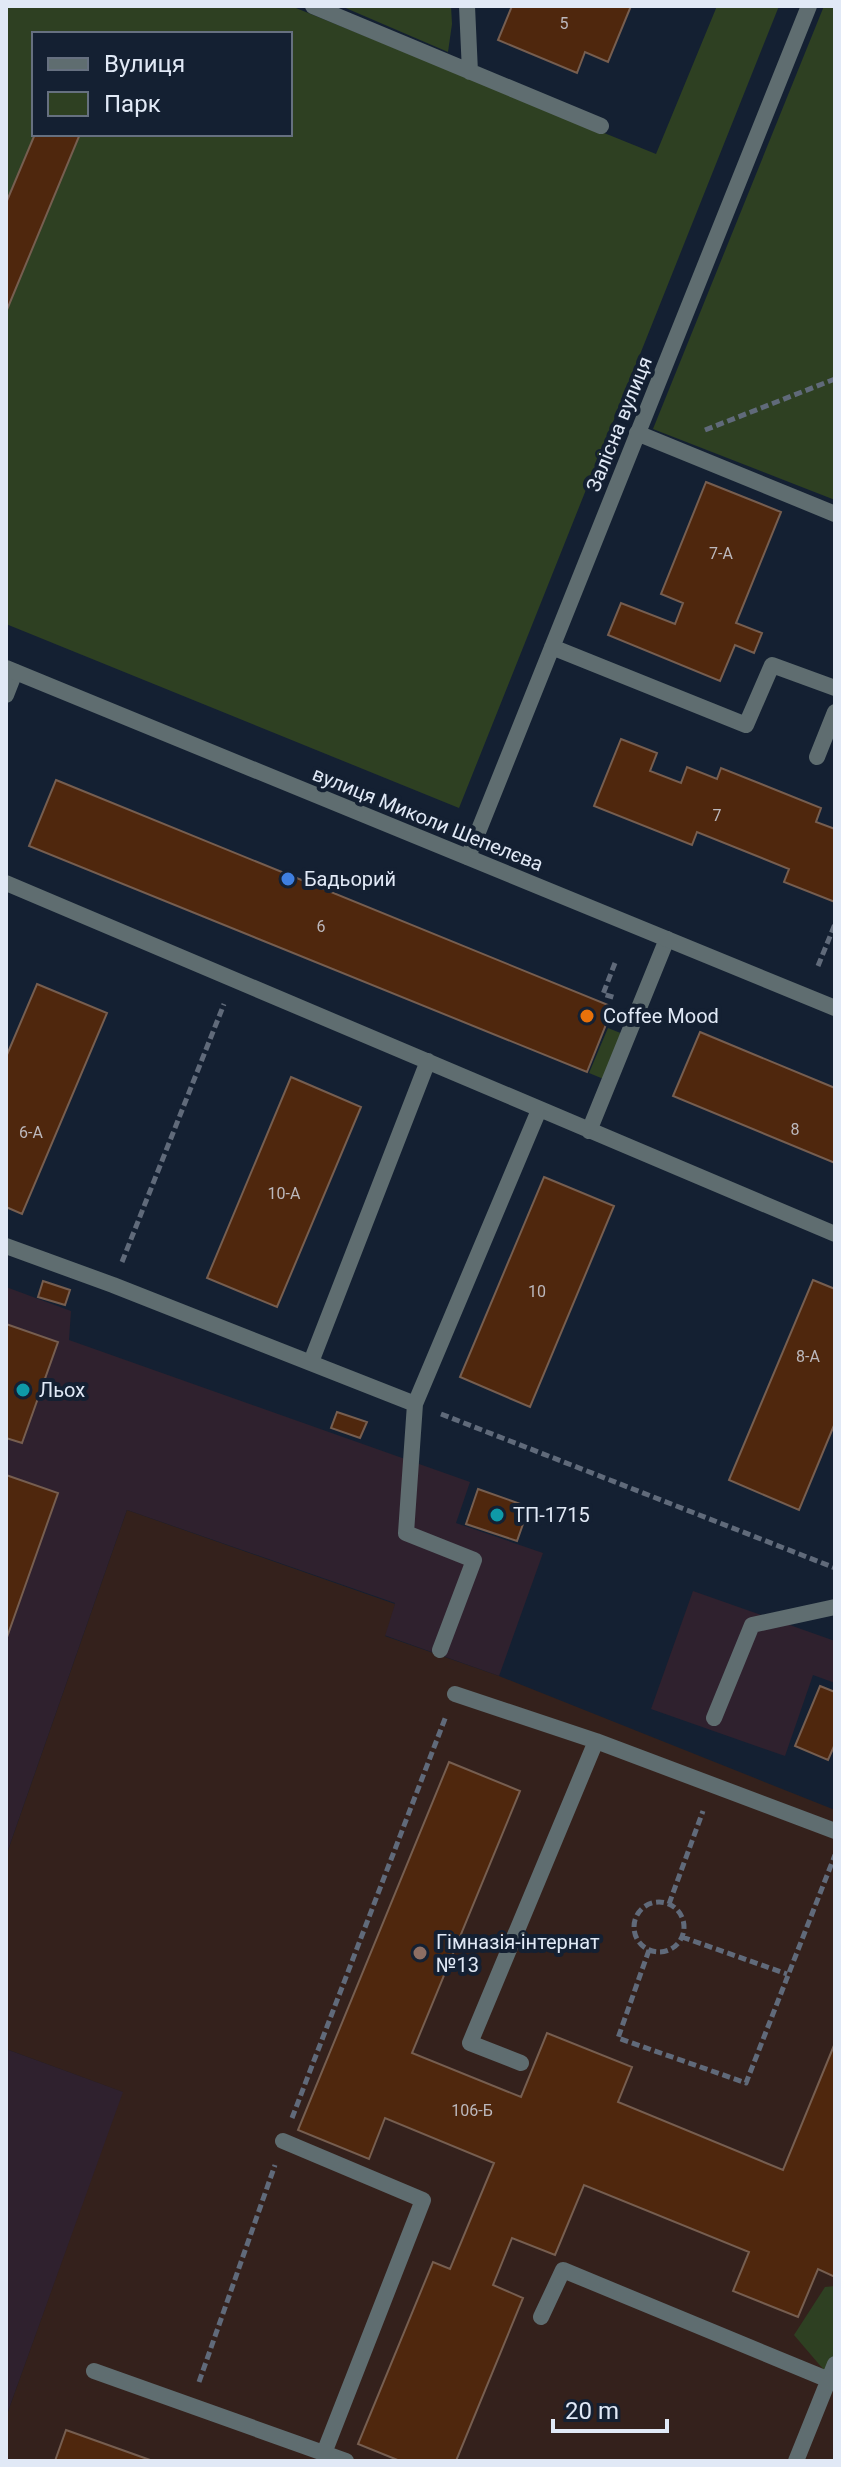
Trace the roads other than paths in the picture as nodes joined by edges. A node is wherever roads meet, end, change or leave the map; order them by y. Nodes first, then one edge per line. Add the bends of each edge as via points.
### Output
1 (313, 6) edge
2 (467, 6) edge
3 (809, 6) edge
4 (470, 72) junction
5 (601, 126) dead end
6 (637, 433) junction
7 (835, 514) edge
8 (552, 647) junction
9 (10, 670) edge
10 (835, 688) edge
11 (6, 695) edge
12 (835, 712) edge
13 (817, 757) dead end
14 (468, 857) junction
15 (6, 883) edge
16 (667, 939) junction
17 (835, 1008) edge
18 (428, 1061) junction
19 (539, 1110) junction
20 (589, 1131) junction
21 (835, 1234) edge
22 (6, 1246) edge
23 (311, 1362) junction
24 (415, 1404) junction
25 (835, 1607) edge
26 (440, 1650) dead end
27 (455, 1694) road end
28 (714, 1718) dead end
29 (596, 1741) junction
30 (835, 1831) edge
31 (521, 2063) dead end
32 (283, 2141) road end
33 (541, 2317) dead end
34 (94, 2371) dead end
35 (832, 2372) edge
36 (324, 2453) junction
37 (346, 2461) edge
38 (796, 2461) edge

1 - 4 street
2 - 4 street
3 - 6 street, Залісна вулиця
4 - 5 street
6 - 7 street
6 - 8 street, Залісна вулиця
8 - 10 street via 746,725 772,665
8 - 14 street, Залісна вулиця
9 - 11 street
9 - 14 street, вулиця Миколи Шепелєва
12 - 13 street
14 - 16 street, вулиця Миколи Шепелєва
15 - 18 street
16 - 17 street, вулиця Миколи Шепелєва
16 - 20 street
18 - 19 street
18 - 23 street
19 - 20 street
19 - 24 street
20 - 21 street
22 - 23 street
23 - 24 street
24 - 26 street via 406,1533 474,1560
25 - 28 street via 752,1625
27 - 29 street
29 - 30 street
29 - 31 street via 470,2043
32 - 36 street via 423,2200
33 - 35 street via 563,2270
34 - 36 street
35 - 38 street
36 - 37 street

